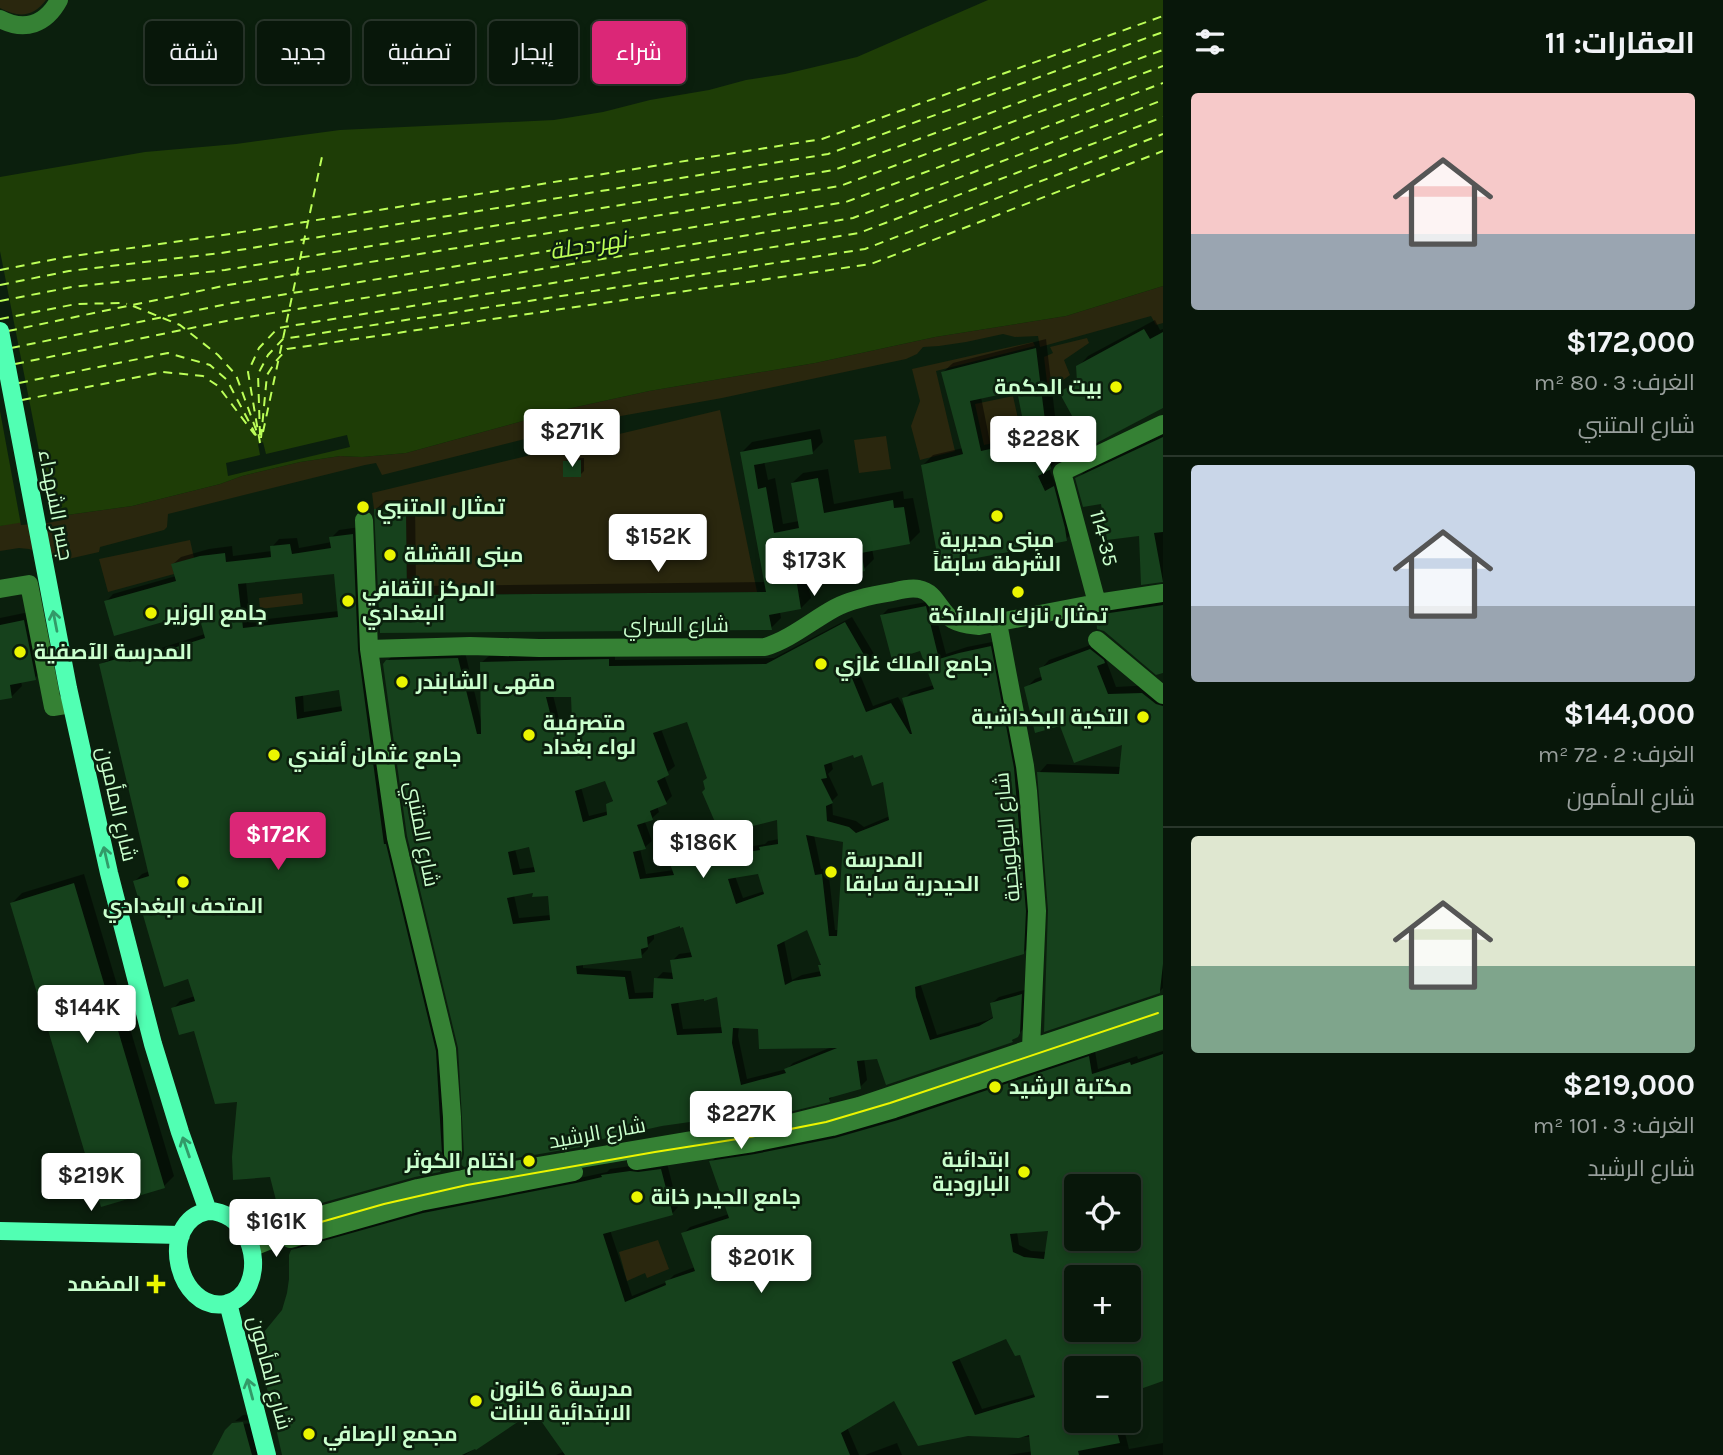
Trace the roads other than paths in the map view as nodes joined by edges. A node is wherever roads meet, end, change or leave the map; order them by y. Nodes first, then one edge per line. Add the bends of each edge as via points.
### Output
1 (61, 1) edge
2 (3, 24) edge
3 (0, 331) edge
4 (1163, 424) edge
5 (364, 520) dead end
6 (0, 589) edge
7 (1163, 593) edge
8 (1097, 603) junction
9 (998, 623) junction
10 (1097, 640) dead end
11 (369, 649) junction
12 (1163, 695) edge
13 (69, 696) junction
14 (1163, 1004) edge
15 (1163, 1020) edge
16 (1031, 1048) junction
17 (454, 1181) junction
18 (208, 1212) junction
19 (0, 1231) edge
20 (288, 1233) junction
21 (181, 1235) junction
22 (251, 1248) junction
23 (228, 1303) junction
24 (267, 1455) edge

1 - 2 street via 38,22
13 -> 3 main road, جسر الشهداء
4 - 8 street, 114-35 via 1062,472
5 - 11 street, شارع المتنبي
6 - 13 street via 29,584 53,707
7 - 8 street, شارع السراي
8 - 9 street, شارع السراي
9 - 11 street, شارع السراي via 979,626 954,621 928,592 912,588 836,607 765,647
9 - 16 street, شارع البولويخية via 1025,766 1037,911
10 - 12 street
11 - 17 street, شارع المتنبي via 396,838 447,1049
18 -> 13 main road, شارع المأمون via 153,1044
14 - 16 street, شارع الرشيد
15 - 20 street, شارع الرشيد via 894,1109 791,1137 470,1191 290,1239
16 - 17 street, شارع الرشيد via 859,1106 787,1124
17 - 20 street, شارع الرشيد via 285,1225
18 - 21 main road via 193,1217
18 - 22 main road via 233,1220
19 - 21 main road
20 - 22 street, شارع الرشيد
21 - 23 main road via 179,1262 190,1288 207,1301
22 - 23 main road via 250,1281 242,1295
24 -> 23 main road, شارع المأمون

